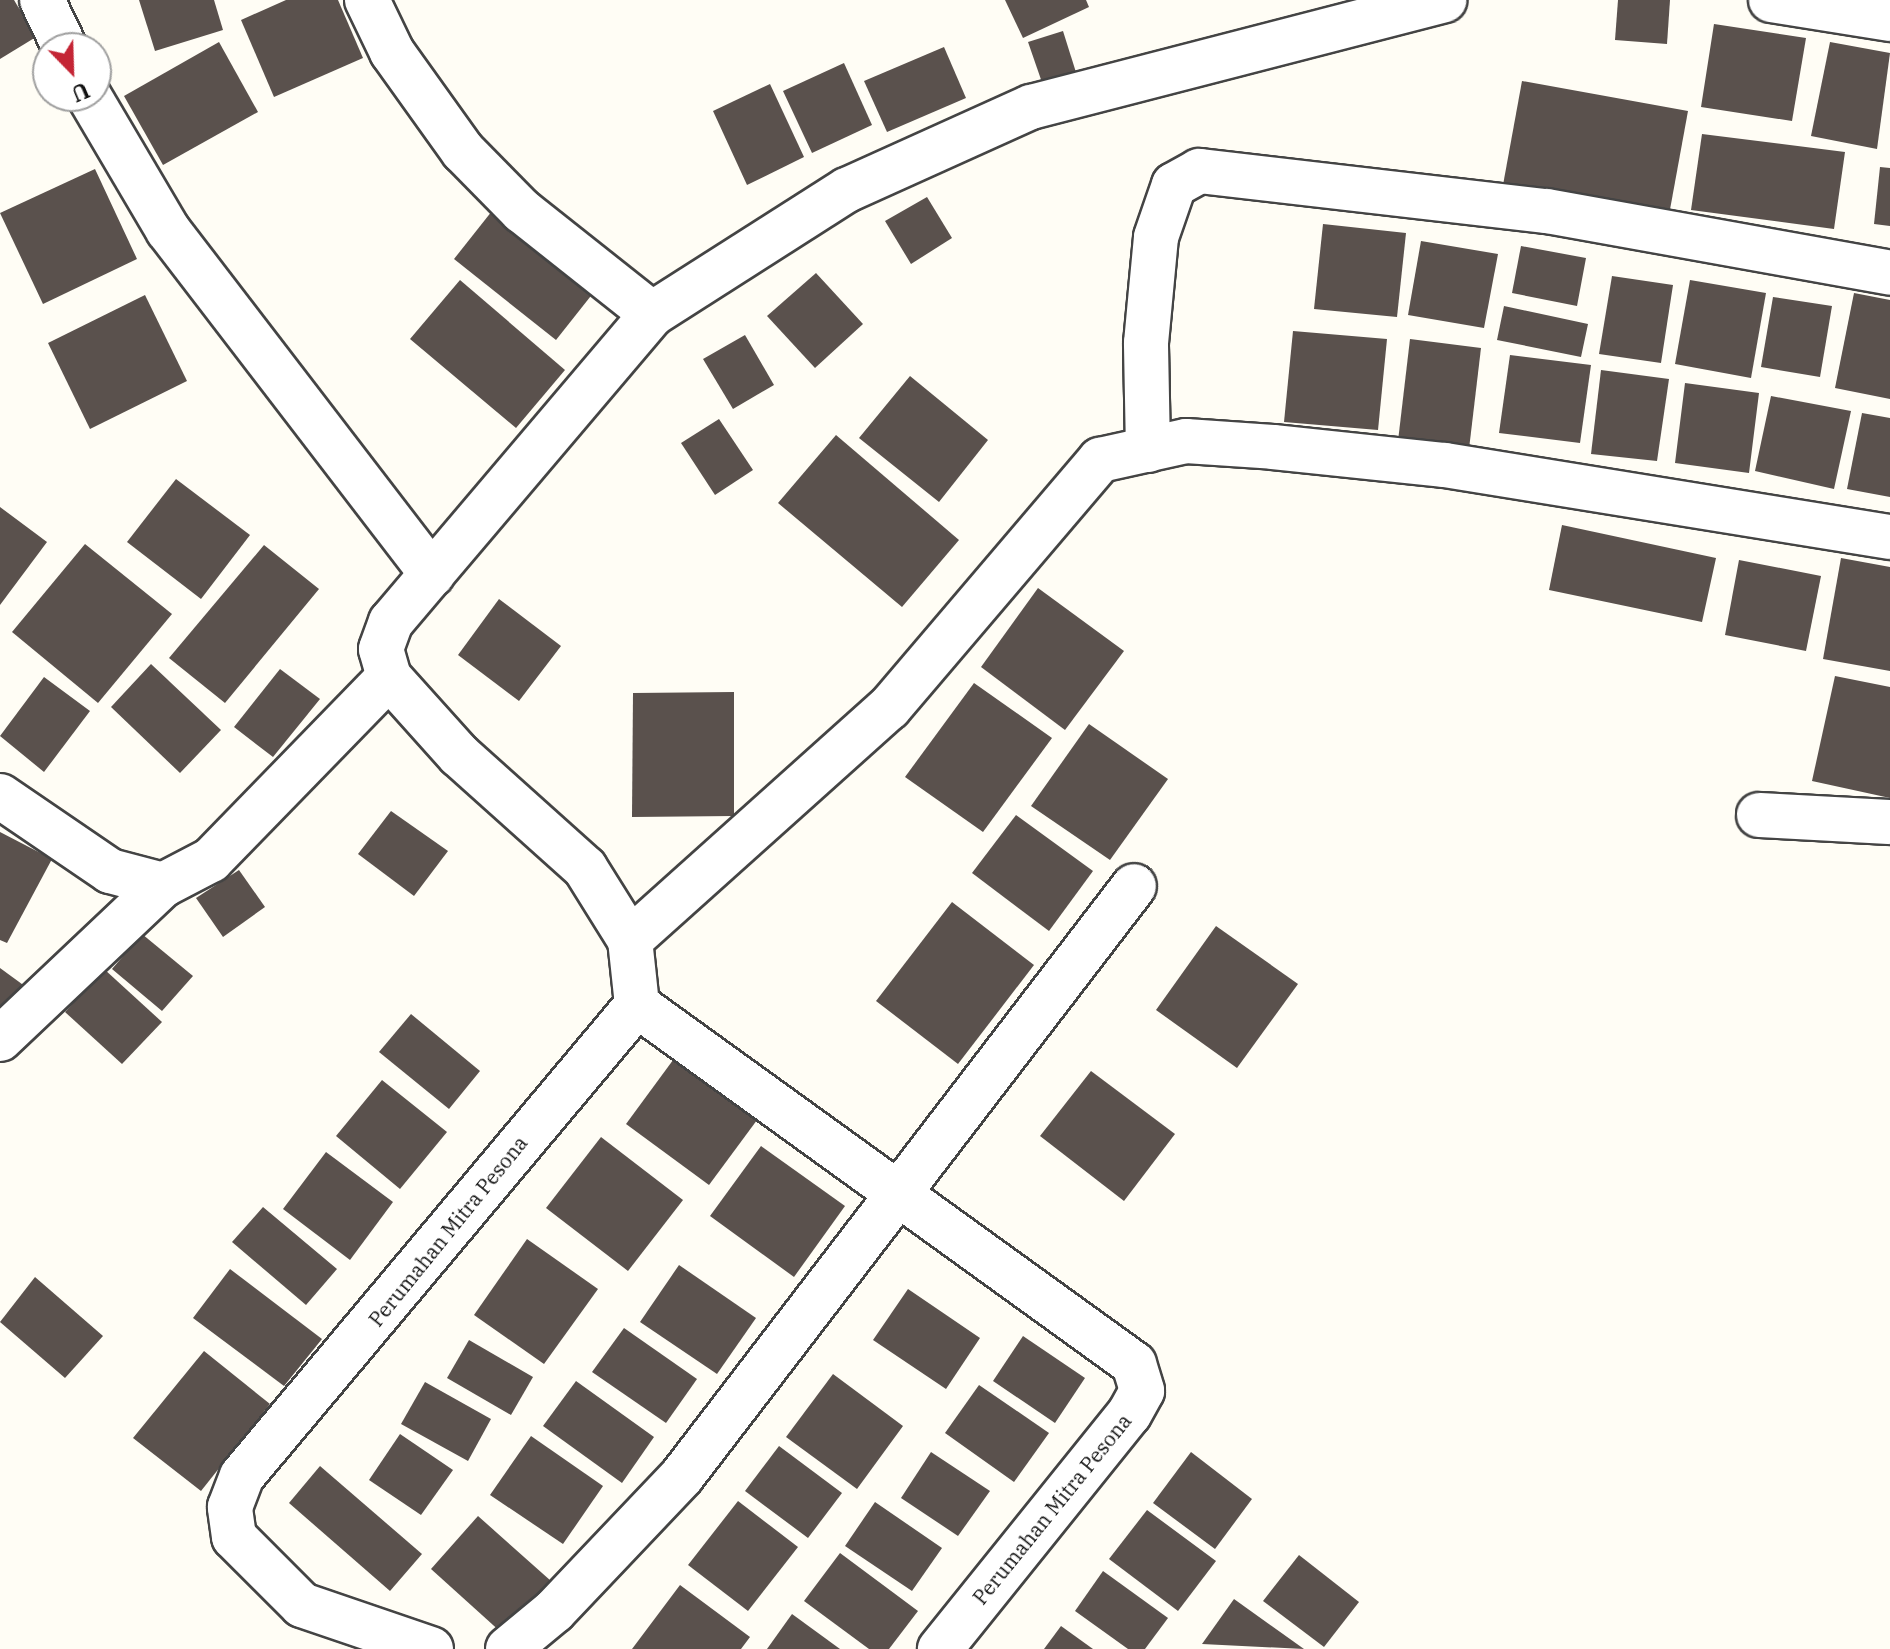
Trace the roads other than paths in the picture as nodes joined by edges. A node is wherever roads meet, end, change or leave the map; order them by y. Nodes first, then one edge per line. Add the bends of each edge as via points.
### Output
1 (42, 0) edge
2 (367, 0) edge
3 (1444, 0) edge
4 (1771, 0) edge
5 (1890, 19) edge
6 (57, 32) edge
7 (98, 112) edge
8 (1890, 273) edge
9 (652, 314) junction
10 (1148, 450) junction
11 (1890, 537) edge
12 (432, 574) junction
13 (389, 677) junction
14 (0, 796) edge
15 (1759, 815) dead end
16 (1890, 822) edge
17 (163, 885) junction
18 (1134, 886) dead end
19 (630, 940) junction
20 (637, 1005) junction
21 (0, 1039) edge
22 (898, 1194) junction
23 (431, 1649) edge
24 (508, 1649) edge
25 (940, 1649) edge

1 - 6 street
2 - 9 street via 392,52 463,151 545,231
3 - 9 street via 1031,107 847,190
4 - 5 street
7 - 12 street via 168,230
8 - 10 street via 1547,211 1199,171 1174,185 1156,237 1146,343
9 - 12 street
10 - 11 street via 1186,441 1445,465
10 - 19 street via 1100,460 889,708
12 - 13 street via 391,622 381,649
13 - 17 street via 211,860
13 - 19 street via 459,755 585,868
14 - 17 street via 110,871
15 - 16 street
17 - 21 street
18 - 22 street
19 - 20 street
20 - 22 street, Perumahan Mitra Pesona
20 - 23 street, Perumahan Mitra Pesona via 242,1476 230,1507 234,1537 302,1605
22 - 24 street via 682,1476 554,1611
22 - 25 street, Perumahan Mitra Pesona via 1134,1364 1142,1391

